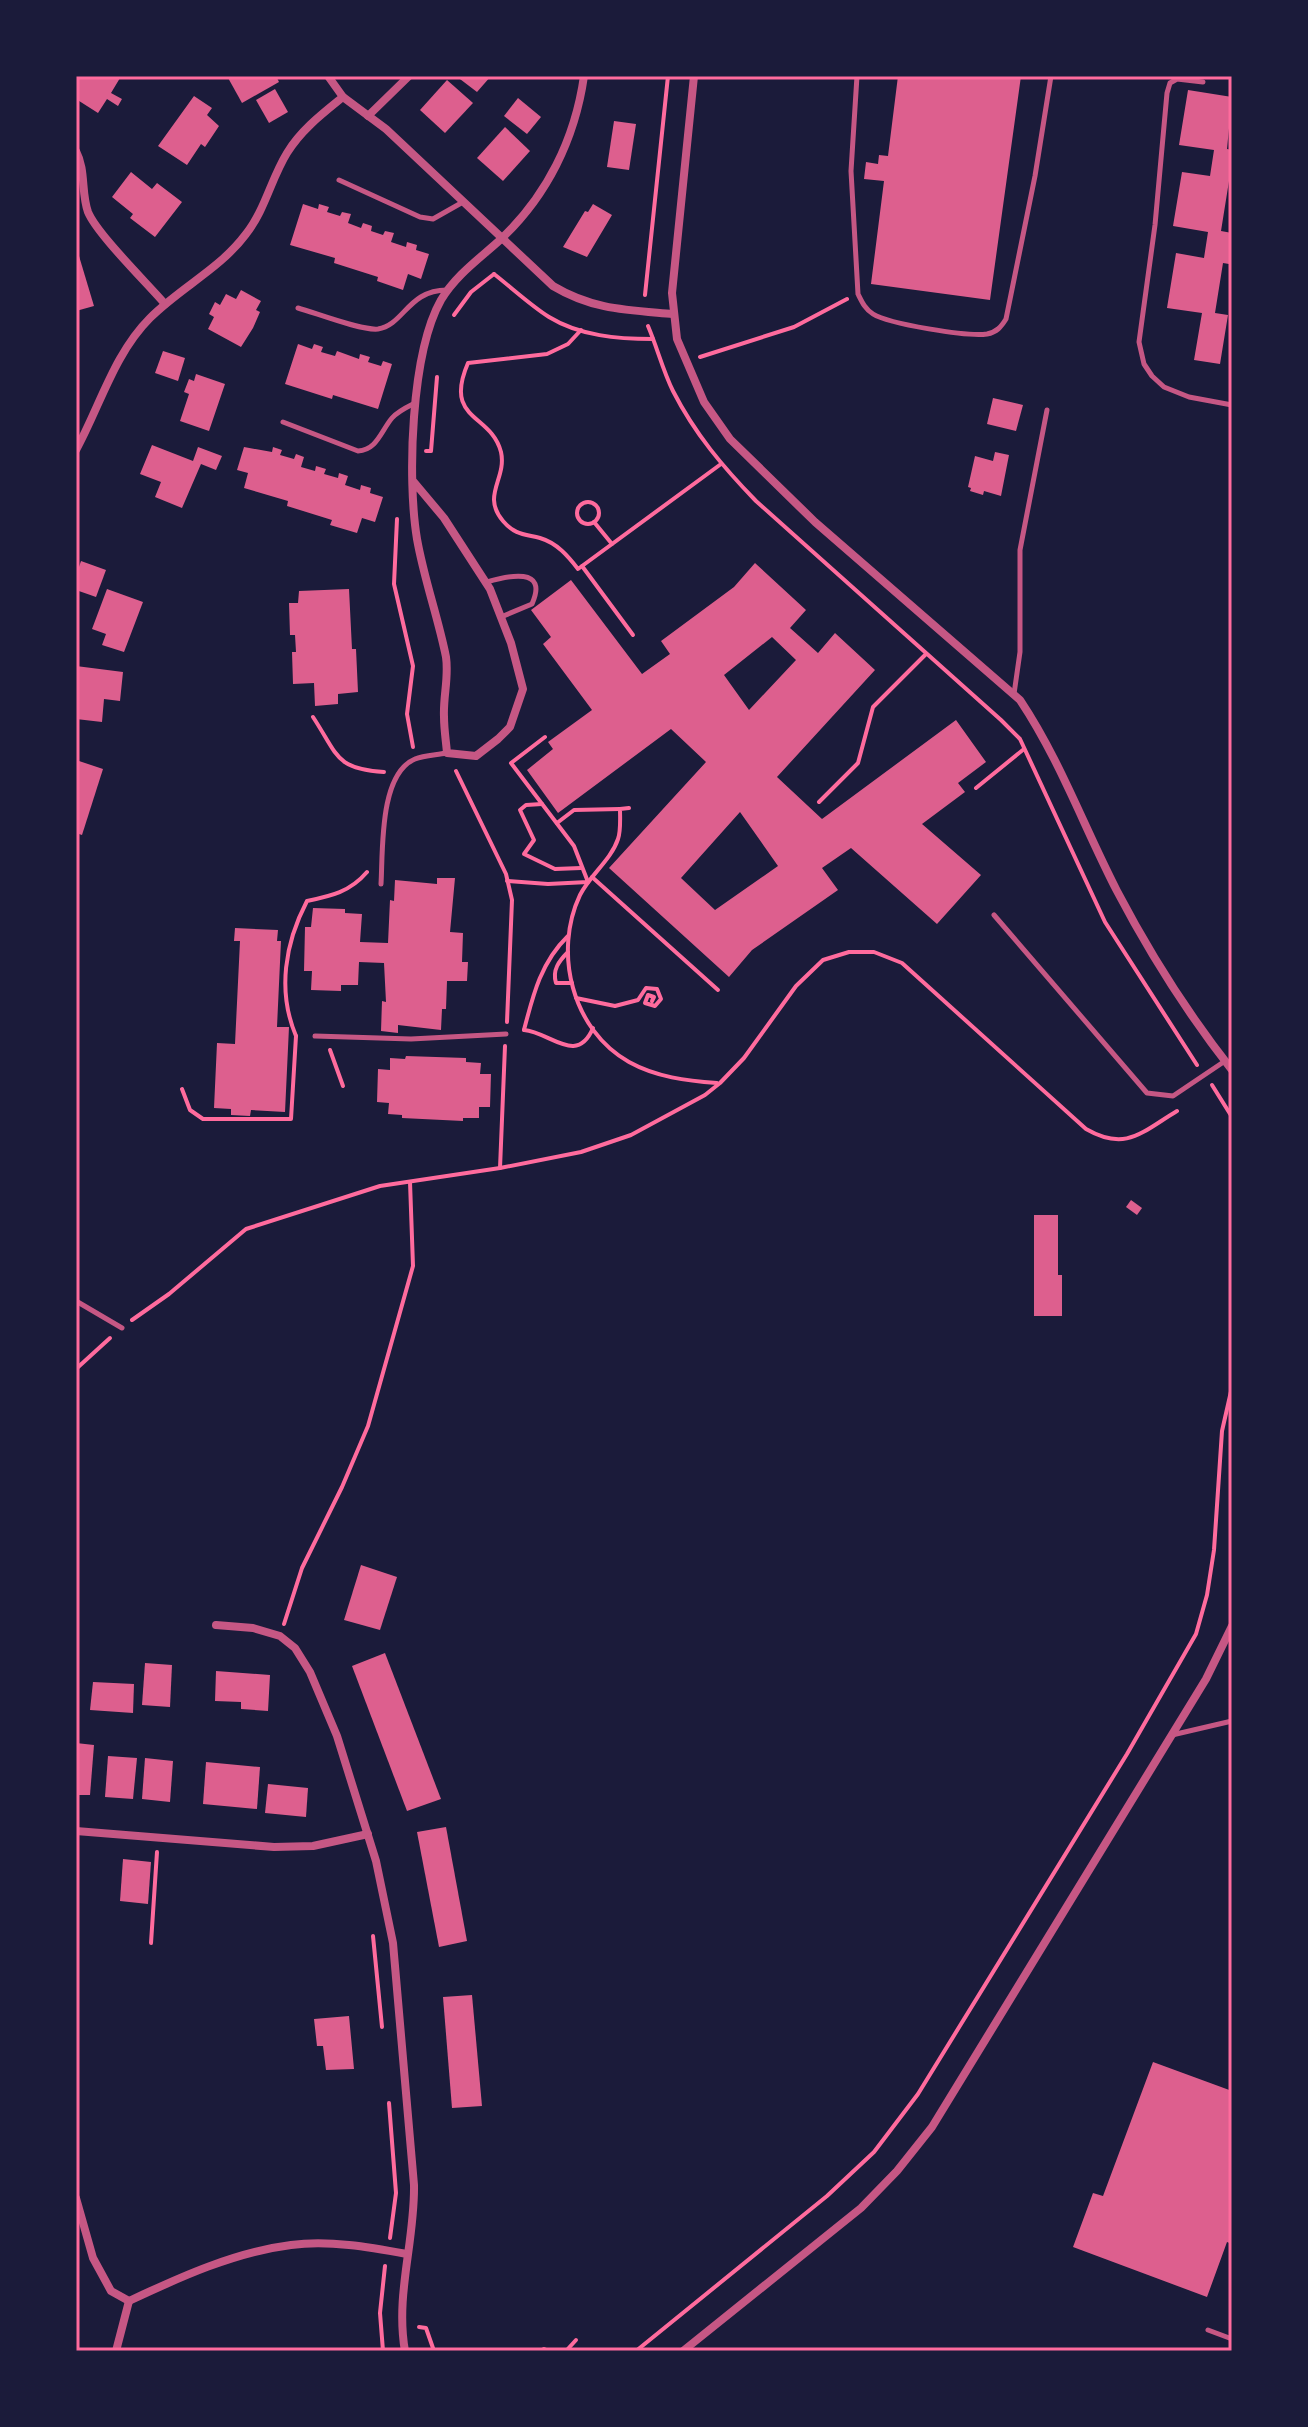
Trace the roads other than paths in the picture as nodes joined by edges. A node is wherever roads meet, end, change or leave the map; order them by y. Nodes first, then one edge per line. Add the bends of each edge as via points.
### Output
1 (328, 76) edge
2 (409, 76) edge
3 (584, 76) edge
4 (694, 76) edge
5 (857, 76) edge
6 (1051, 76) edge
7 (1203, 82) dead end
8 (343, 97) junction
9 (368, 116) junction
10 (76, 151) edge
11 (339, 180) dead end
12 (463, 202) junction
13 (500, 239) junction
14 (448, 290) junction
15 (165, 304) junction
16 (298, 308) dead end
17 (673, 314) junction
18 (416, 402) junction
19 (1232, 405) edge
20 (1047, 410) dead end
21 (283, 422) dead end
22 (76, 450) edge
23 (413, 481) junction
24 (486, 583) junction
25 (501, 617) junction
26 (1014, 694) junction
27 (447, 753) junction
28 (381, 884) dead end
29 (994, 915) dead end
30 (506, 1032) road end
31 (315, 1036) road end
32 (1225, 1061) junction
33 (1232, 1070) edge
34 (76, 1301) edge
35 (122, 1328) road end
36 (216, 1625) dead end
37 (1232, 1626) edge
38 (1232, 1721) edge
39 (1172, 1735) junction
40 (76, 1831) edge
41 (368, 1834) junction
42 (76, 2198) edge
43 (407, 2254) junction
44 (129, 2301) junction
45 (1208, 2330) dead end
46 (1232, 2339) edge
47 (116, 2351) edge
48 (405, 2351) edge
49 (683, 2351) edge

1 - 8 street
2 - 9 street
3 - 13 street via 569,139 553,172 533,204
4 - 17 street
5 - 6 lane via 851,171 858,294 869,312 882,319 966,334 1000,328 1011,303
7 - 19 lane via 1177,79 1167,93 1139,342 1144,364 1164,387
8 - 9 street
8 - 15 street via 298,136 246,235 216,268
9 - 12 street
10 - 15 street via 88,212
11 - 12 lane via 420,217 433,219
12 - 13 street
13 - 14 street
13 - 17 street via 574,298 611,310
14 - 16 lane via 424,293 377,329
14 - 18 street via 422,351
15 - 22 street via 135,335 114,368
17 - 26 street via 677,339 704,402 730,439 815,522
18 - 21 lane via 398,412 366,450
18 - 23 street
20 - 26 lane via 1020,550 1020,652
23 - 24 street
23 - 27 street via 417,536 446,658
24 - 25 street
24 - 25 lane via 517,574 535,585 532,604
25 - 27 street via 523,689 510,727 476,756
26 - 32 street via 1038,727 1151,954
27 - 28 lane via 415,759 398,774 385,816
29 - 32 lane via 1147,1093 1173,1096
30 - 31 lane via 411,1039
32 - 33 street
34 - 35 lane
36 - 41 street via 253,1628 280,1636 295,1648 337,1736
37 - 39 street
38 - 39 lane
39 - 49 street via 932,2127 861,2208
40 - 41 street via 274,1847 313,1846
41 - 43 street via 393,1943 414,2185
42 - 44 street via 93,2258 111,2291
43 - 44 street via 357,2245 293,2245 246,2254
43 - 48 street via 401,2327
44 - 47 street
45 - 46 lane

